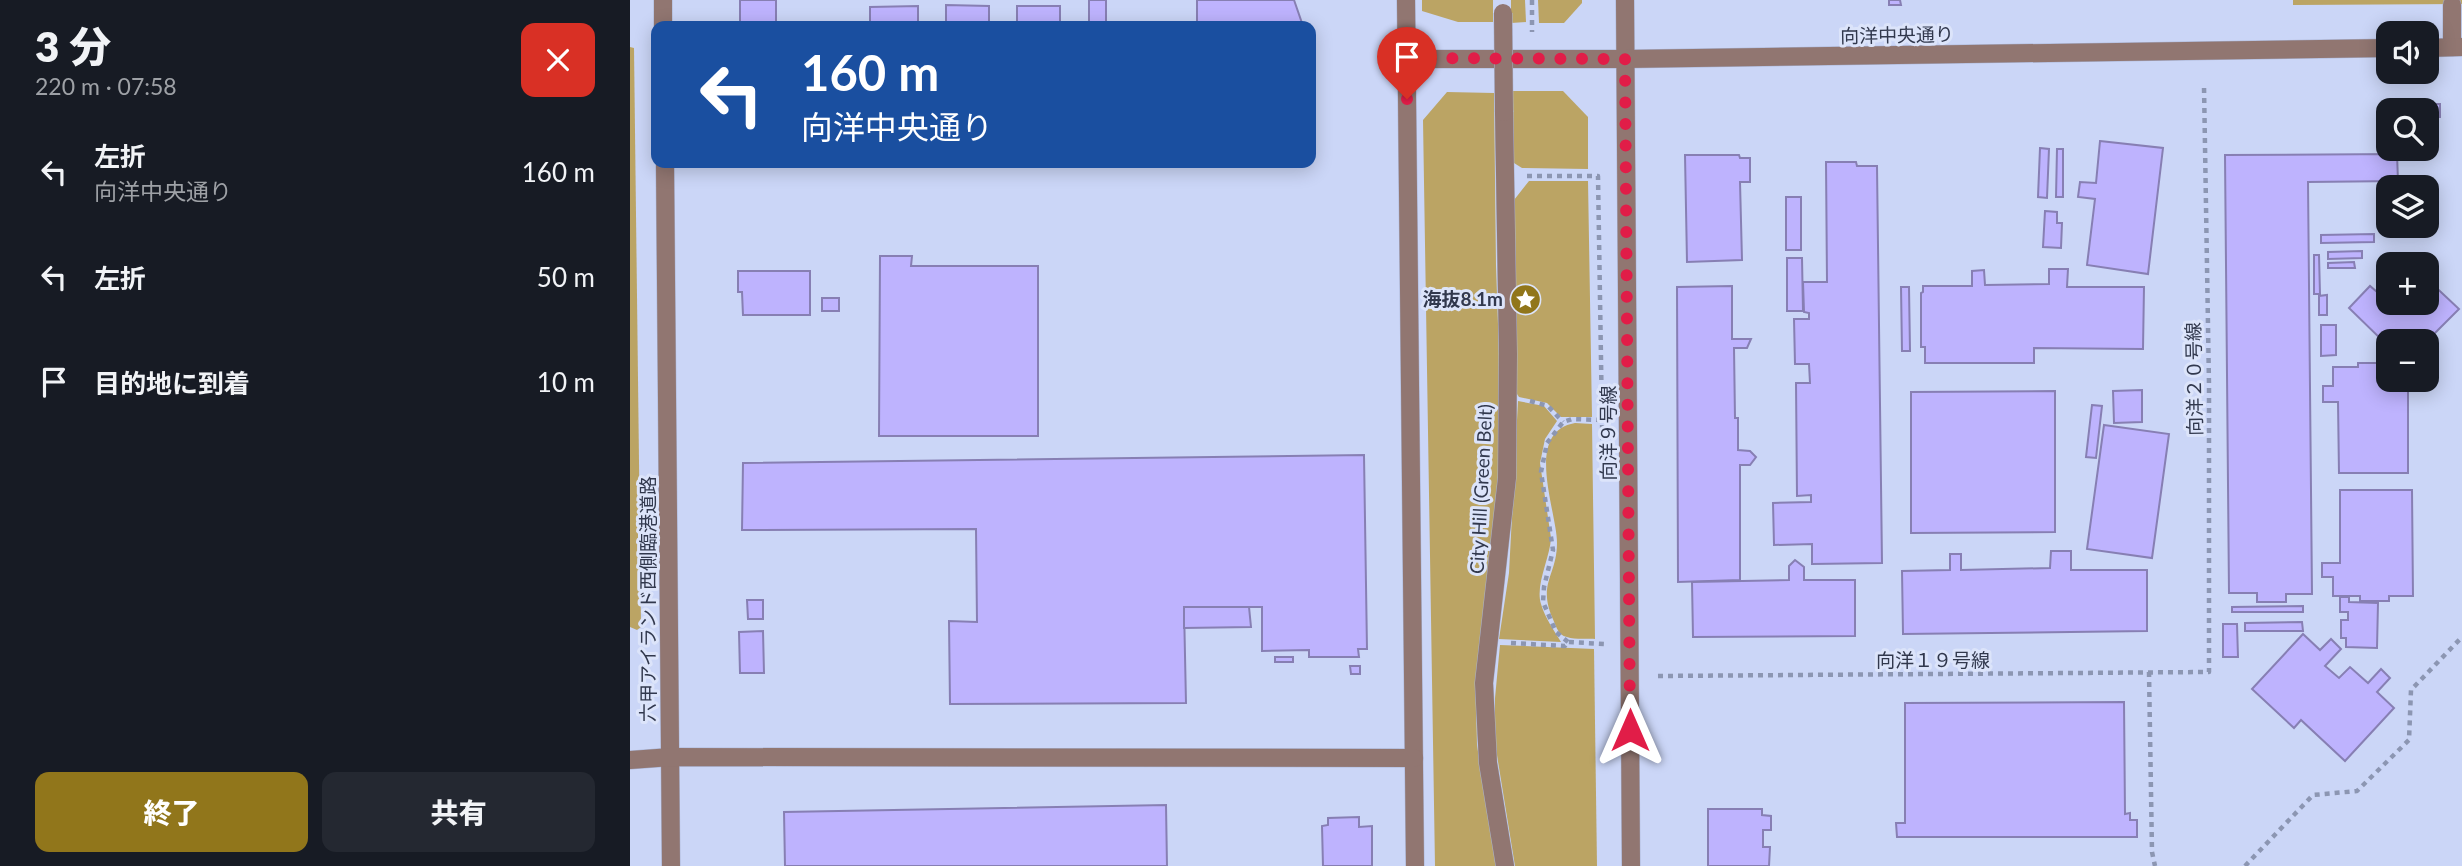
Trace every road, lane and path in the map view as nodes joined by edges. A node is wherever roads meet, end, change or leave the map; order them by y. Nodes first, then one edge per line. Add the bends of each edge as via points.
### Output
1 (663, 0) edge
2 (1406, 0) edge
3 (1532, 0) edge
4 (1625, 0) edge
5 (2452, 5) dead end
6 (1503, 6) edge
7 (663, 21) edge
8 (1532, 32) dead end
9 (2457, 47) edge
10 (2376, 48) edge
11 (2439, 48) edge
12 (1407, 58) junction
13 (1625, 59) junction
14 (2204, 86) dead end
15 (665, 168) edge
16 (1505, 176) junction
17 (1508, 399) junction
18 (1563, 422) junction
19 (2462, 637) edge
20 (1490, 642) junction
21 (1568, 642) junction
22 (1605, 644) dead end
23 (2149, 672) junction
24 (2209, 672) joint
25 (1658, 676) dead end
26 (671, 757) junction
27 (1413, 758) junction
28 (630, 760) edge
29 (671, 866) edge
30 (1415, 866) edge
31 (1504, 866) edge
32 (1631, 866) edge
33 (2155, 866) edge
34 (2245, 866) edge

1 - 7 street
2 - 12 street
3 - 8 path
4 - 13 street, 向洋９号線
5 - 9 street
6 - 16 street, City Hill (Green Belt), bridge
9 - 11 street
10 - 13 street, 向洋中央通り
12 - 13 street, 向洋中央通り
12 - 27 street
13 - 32 street, 向洋９号線
14 - 24 path, 向洋２０号線
15 - 26 street, 六甲アイランド西側臨港道路
16 - 17 street, City Hill (Green Belt)
16 - 18 path via 1598,176 1602,420
17 - 18 path via 1548,405
17 - 20 street, City Hill (Green Belt) via 1507,478
18 - 21 path via 1547,443 1541,472 1553,551 1543,602 1556,632
19 - 34 path via 2411,690 2409,740 2357,790 2313,794
20 - 21 path via 1565,646
20 - 31 street, City Hill (Green Belt) via 1484,683 1488,763
21 - 22 path
23 - 24 path, 向洋１９号線
23 - 25 path, 向洋１９号線
23 - 33 path
26 - 27 street
26 - 28 street
26 - 29 street, 六甲アイランド西側臨港道路
27 - 30 street

